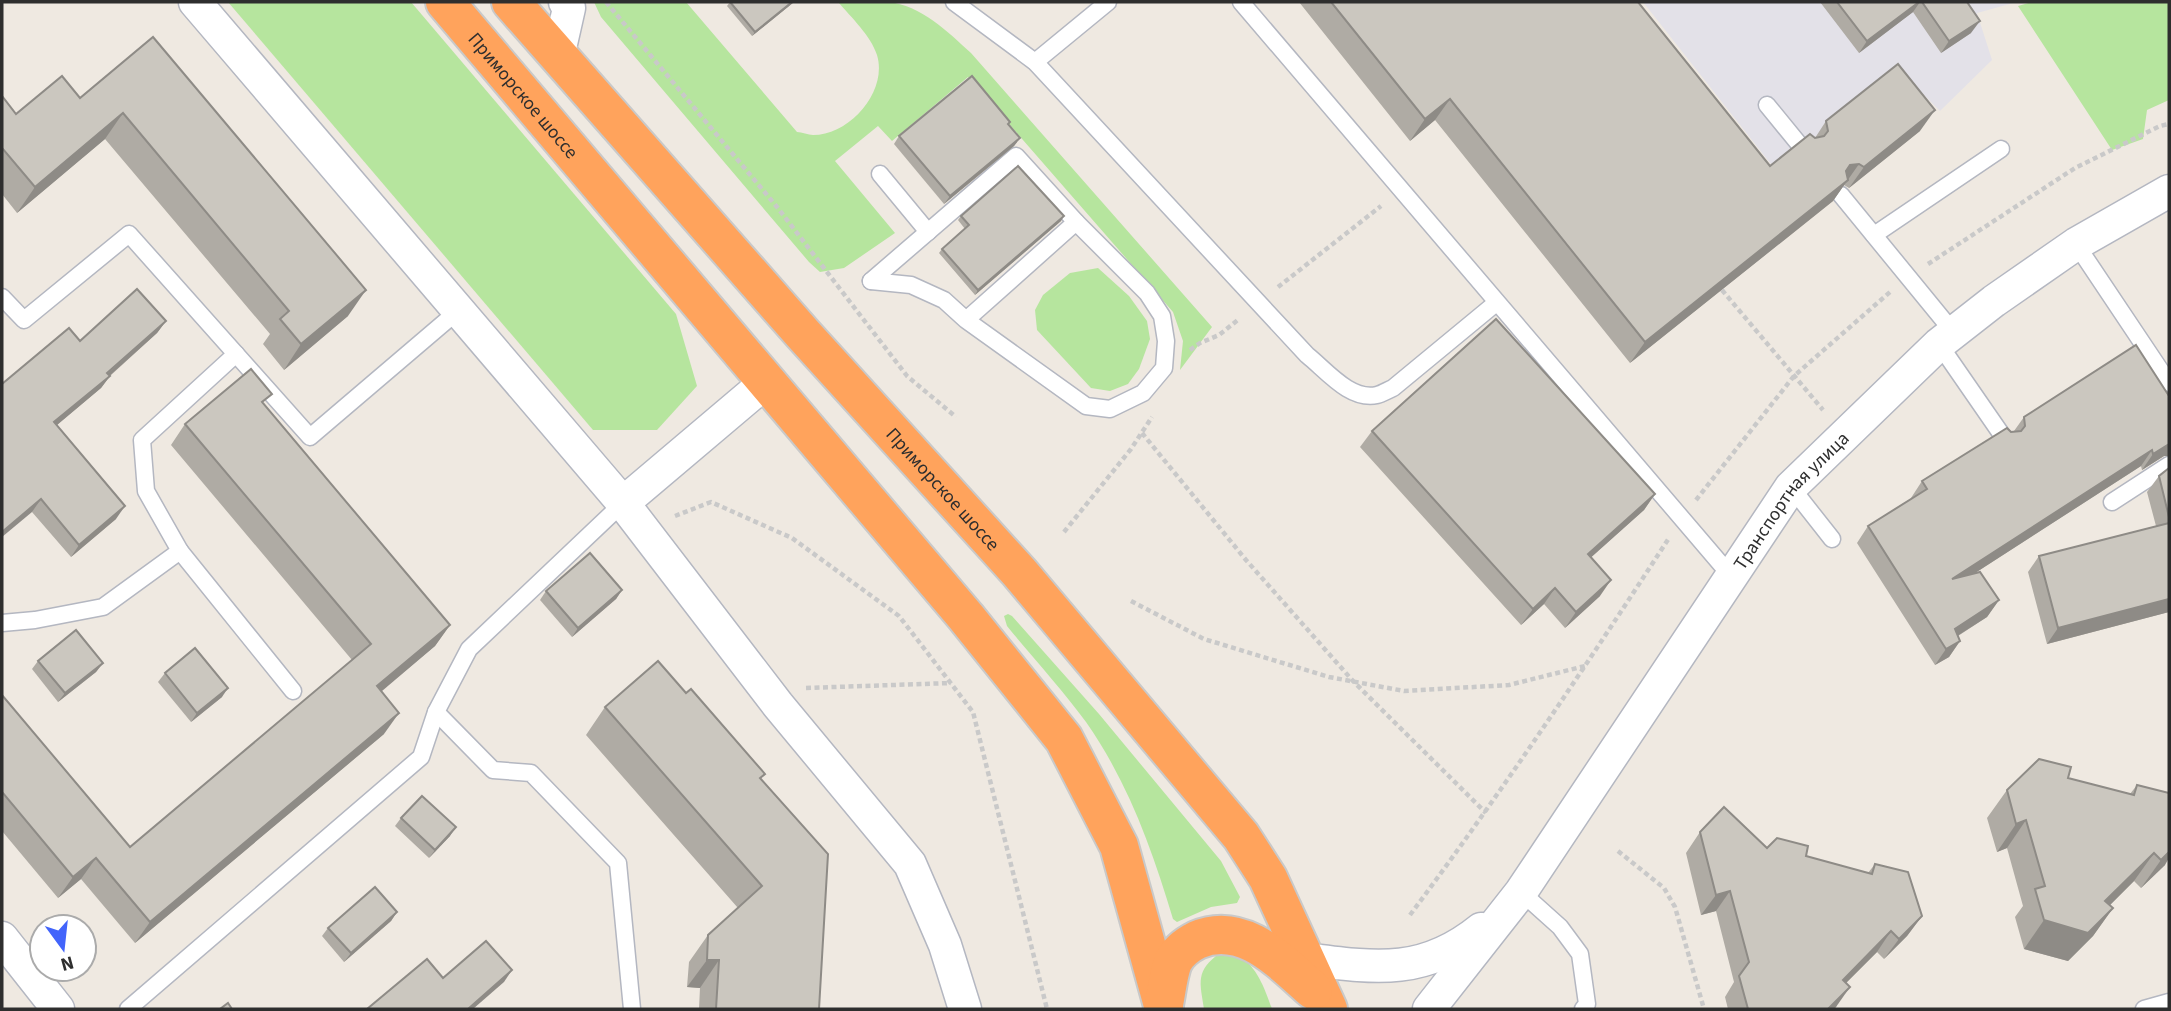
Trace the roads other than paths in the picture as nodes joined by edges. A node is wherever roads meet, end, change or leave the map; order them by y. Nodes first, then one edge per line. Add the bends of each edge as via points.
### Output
1 (195, 2) edge
2 (445, 2) edge
3 (512, 2) edge
4 (954, 2) edge
5 (1108, 2) edge
6 (1241, 2) edge
7 (568, 4) edge
8 (558, 57) junction
9 (1035, 62) junction
10 (1767, 105) dead end
11 (1803, 149) edge
12 (2001, 149) dead end
13 (880, 174) dead end
14 (2169, 191) edge
15 (1841, 195) edge
16 (1076, 222) junction
17 (929, 232) junction
18 (1874, 235) junction
19 (2076, 244) junction
20 (2, 297) edge
21 (1496, 303) junction
22 (458, 310) junction
23 (966, 320) junction
24 (1946, 339) junction
25 (236, 354) junction
26 (766, 382) junction
27 (2169, 383) edge
28 (2004, 438) edge
29 (2169, 465) edge
30 (1791, 487) junction
31 (2112, 502) edge
32 (623, 503) junction
33 (1832, 539) dead end
34 (180, 551) junction
35 (1731, 576) junction
36 (2, 623) edge
37 (293, 691) dead end
38 (436, 712) junction
39 (1516, 899) junction
40 (2, 938) edge
41 (1306, 960) junction
42 (2169, 1002) edge
43 (1326, 1004) edge
44 (1164, 1007) edge
45 (58, 1009) edge
46 (128, 1009) edge
47 (632, 1009) edge
48 (965, 1009) edge
49 (1429, 1009) edge
50 (1583, 1009) edge
51 (2144, 1009) edge

1 - 22 street
2 - 26 highway, Приморское шоссе
3 - 8 highway, Приморское шоссе
4 - 9 lane
5 - 9 lane
6 - 21 lane
7 - 8 street
8 - 41 highway, Приморское шоссе via 1019,572 1241,835 1268,878
9 - 21 lane via 1307,355 1361,396 1393,388
10 - 11 lane
12 - 18 lane
13 - 17 lane
14 - 19 street, Транспортная улица
15 - 18 lane
16 - 17 lane via 1016,156
16 - 23 lane
16 - 23 lane via 1147,293 1162,316 1164,368 1143,393 1110,409 1086,406
17 - 23 lane via 871,281 911,285 944,300
18 - 24 lane
19 - 24 street, Транспортная улица
19 - 27 lane
20 - 25 lane via 24,320 128,234
21 - 35 lane
22 - 25 lane via 310,437
22 - 32 street
24 - 28 lane
24 - 30 street, Транспортная улица
25 - 34 lane via 142,440 146,491
26 - 32 street
26 - 44 highway, Приморское шоссе via 1064,739 1119,846
29 - 31 lane
30 - 33 lane
30 - 35 street, Транспортная улица
32 - 38 lane via 469,649
32 - 48 street via 778,705 910,863 945,945
34 - 36 lane via 103,607
34 - 37 lane
35 - 39 street, Транспортная улица
38 - 46 lane via 421,757
38 - 47 lane via 493,771 531,774 618,863
39 - 41 street, Транспортная улица via 1474,935 1413,965
39 - 49 street, Транспортная улица
39 - 50 lane via 1560,928 1580,954 1587,1004
40 - 45 street
41 - 43 highway, Приморское шоссе
42 - 51 lane
43 - 44 highway via 1266,949 1231,935 1212,935 1180,952

